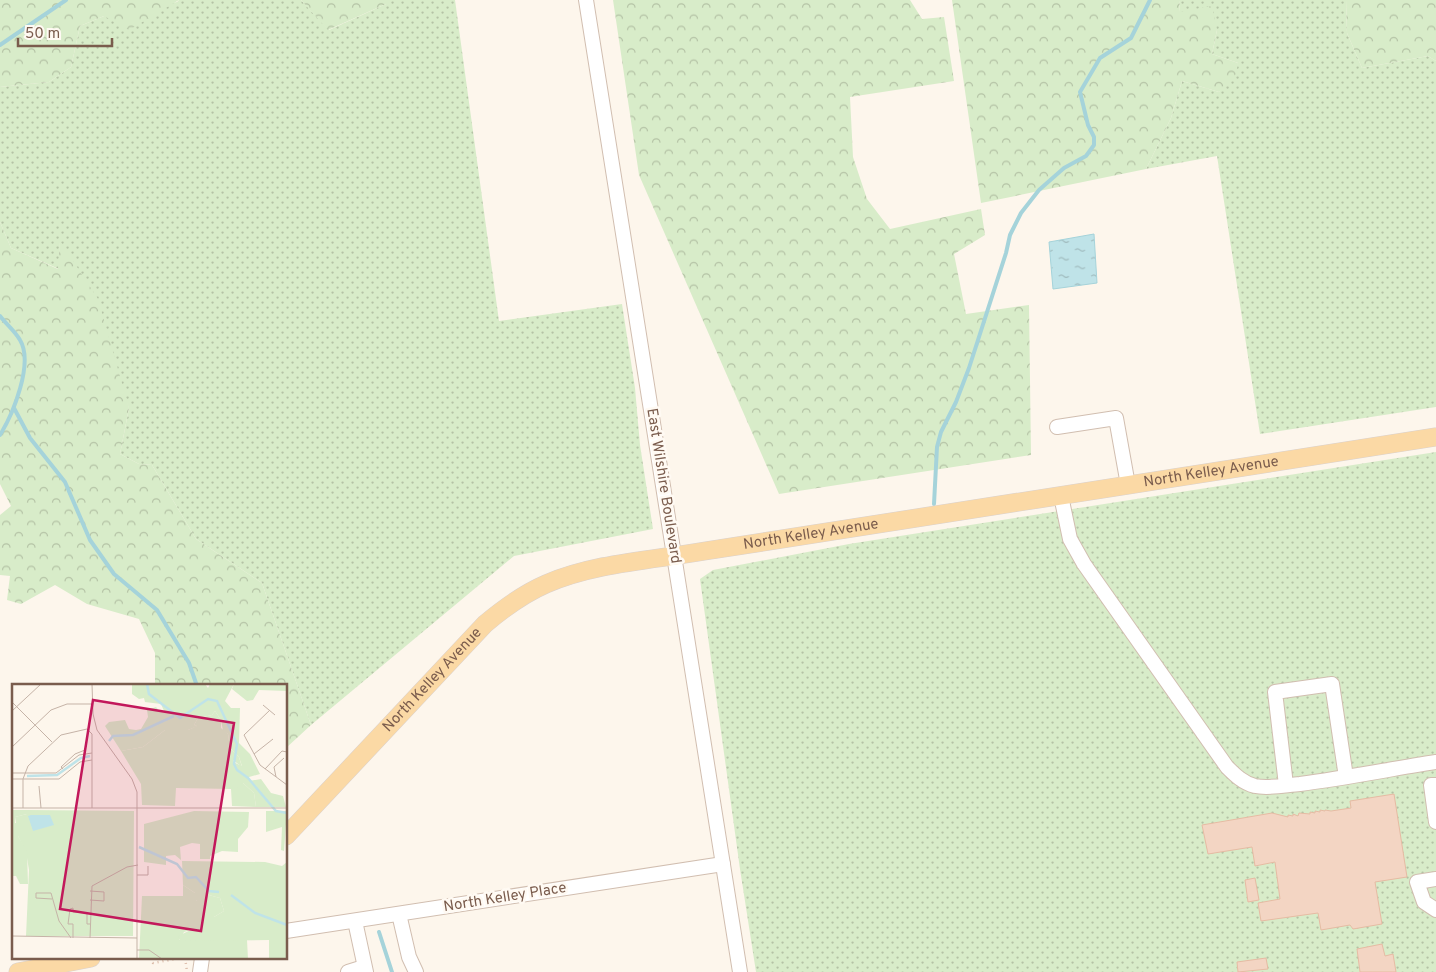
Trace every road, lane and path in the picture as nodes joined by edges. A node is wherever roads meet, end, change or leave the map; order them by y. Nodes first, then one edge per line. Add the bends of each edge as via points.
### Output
1 (586, 0) edge
2 (1057, 427) dead end
3 (1436, 437) edge
4 (1128, 485) junction
5 (1061, 496) junction
6 (674, 556) junction
7 (1436, 762) edge
8 (1346, 777) junction
9 (1286, 785) junction
10 (1436, 785) edge
11 (1436, 822) edge
12 (288, 834) edge
13 (723, 864) junction
14 (1436, 879) edge
15 (1436, 910) edge
16 (399, 914) junction
17 (355, 921) junction
18 (288, 931) edge
19 (82, 960) edge
20 (152, 960) edge
21 (171, 960) edge
22 (365, 969) edge
23 (23, 972) edge
24 (348, 972) edge
25 (416, 972) edge
26 (740, 972) edge

1 - 6 street, East Wilshire Boulevard
2 - 4 street via 1116,418
3 - 4 main road, North Kelley Avenue
4 - 5 main road, North Kelley Avenue
5 - 6 main road, North Kelley Avenue
5 - 9 street via 1070,539 1084,564 1226,767 1256,786
6 - 12 main road, North Kelley Avenue via 570,575 521,596 500,611 467,642
6 - 13 street, East Wilshire Boulevard
7 - 8 street
8 - 9 street
8 - 9 street via 1332,684 1275,692
10 - 11 street via 1431,785
13 - 16 street, North Kelley Place
13 - 26 street, East Wilshire Boulevard
14 - 15 street via 1417,882 1424,902
16 - 17 street, North Kelley Place
16 - 25 street via 408,957
17 - 18 street, North Kelley Place
17 - 22 street
19 - 23 main road
20 - 21 path via 153,963
22 - 24 street

